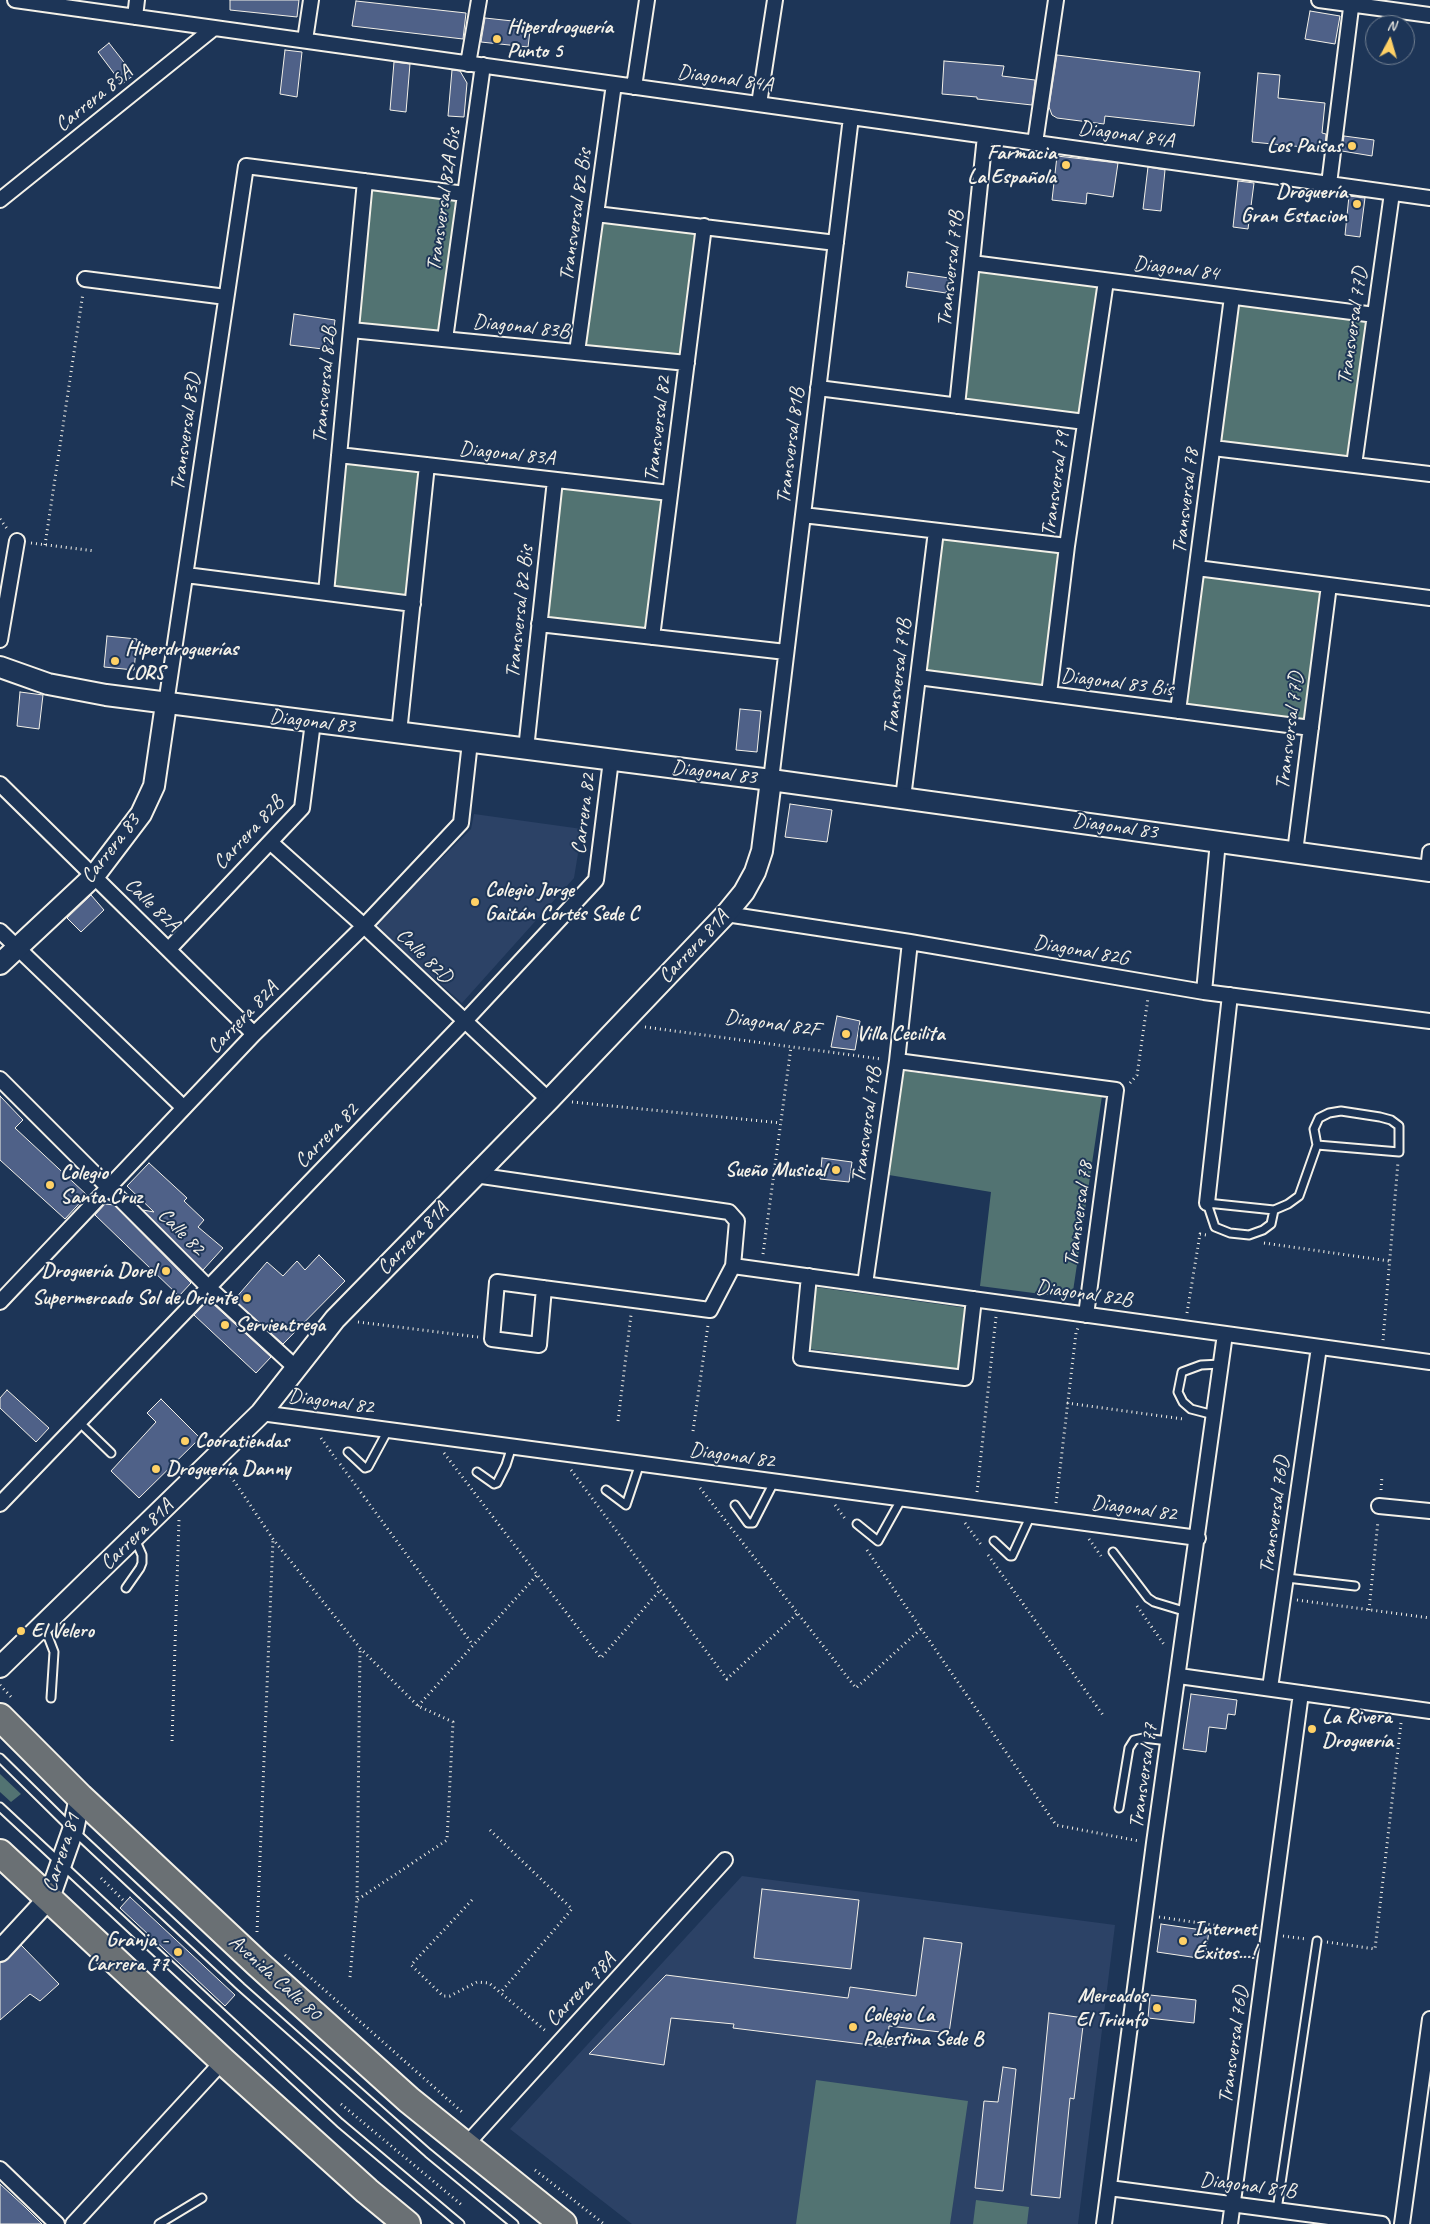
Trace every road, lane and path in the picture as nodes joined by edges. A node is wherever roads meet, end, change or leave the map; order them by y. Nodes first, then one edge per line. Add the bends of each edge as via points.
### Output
1 (15, 0) edge
2 (137, 0) edge
3 (311, 0) edge
4 (479, 0) edge
5 (647, 0) edge
6 (775, 0) edge
7 (1056, 0) edge
8 (1319, 0) edge
9 (1352, 2) edge
10 (1430, 15) edge
11 (135, 17) junction
12 (214, 28) junction
13 (305, 40) junction
14 (468, 64) junction
15 (483, 65) junction
16 (614, 84) junction
17 (634, 86) junction
18 (759, 104) junction
19 (851, 117) junction
20 (985, 136) junction
21 (1035, 142) junction
22 (365, 180) junction
23 (1329, 184) junction
24 (1392, 192) junction
25 (465, 194) junction
26 (1430, 198) edge
27 (0, 200) edge
28 (596, 214) junction
29 (704, 226) junction
30 (836, 243) junction
31 (972, 264) junction
32 (85, 279) joint
33 (1106, 281) junction
34 (1232, 297) junction
35 (226, 298) junction
36 (1375, 315) junction
37 (351, 330) junction
38 (445, 339) junction
39 (577, 352) junction
40 (687, 364) junction
41 (818, 388) junction
42 (957, 406) junction
43 (1085, 422) junction
44 (1213, 448) junction
45 (339, 455) junction
46 (426, 465) junction
47 (1354, 465) junction
48 (1430, 474) edge
49 (555, 480) junction
50 (670, 493) junction
51 (803, 515) junction
52 (936, 531) junction
53 (17, 541) joint
54 (45, 545) junction
55 (1067, 546) junction
56 (95, 551) dead end
57 (1197, 568) junction
58 (186, 575) junction
59 (1329, 585) junction
60 (326, 593) junction
61 (1430, 598) edge
62 (412, 604) junction
63 (539, 624) junction
64 (652, 637) junction
65 (0, 640) edge
66 (786, 652) junction
67 (0, 667) edge
68 (918, 677) junction
69 (1049, 694) junction
70 (166, 704) junction
71 (1178, 711) junction
72 (313, 722) junction
73 (1311, 728) junction
74 (399, 733) junction
75 (470, 742) junction
76 (526, 749) junction
77 (611, 760) junction
78 (771, 780) junction
79 (0, 784) edge
80 (903, 798) junction
81 (270, 842) junction
82 (1218, 842) junction
83 (1295, 852) junction
84 (1429, 864) edge
85 (94, 876) junction
86 (726, 914) junction
87 (364, 926) junction
88 (0, 931) edge
89 (910, 942) junction
90 (16, 948) junction
91 (168, 949) junction
92 (0, 964) edge
93 (1150, 983) junction
94 (1204, 992) junction
95 (1230, 995) junction
96 (1430, 1021) edge
97 (464, 1022) junction
98 (640, 1027) dead end
99 (254, 1034) junction
100 (791, 1047) junction
101 (897, 1061) junction
102 (0, 1079) edge
103 (1116, 1090) junction
104 (549, 1100) junction
105 (184, 1108) junction
106 (781, 1123) junction
107 (1317, 1145) junction
108 (1399, 1152) junction
109 (475, 1175) junction
110 (108, 1187) junction
111 (1207, 1203) junction
112 (1274, 1210) junction
113 (1209, 1235) dead end
114 (1256, 1242) dead end
115 (1389, 1261) junction
116 (733, 1266) junction
117 (761, 1270) junction
118 (809, 1276) junction
119 (865, 1284) junction
120 (209, 1288) junction
121 (544, 1288) junction
122 (974, 1299) junction
123 (632, 1301) junction
124 (0, 1302) edge
125 (998, 1302) junction
126 (710, 1310) junction
127 (1086, 1315) junction
128 (335, 1319) junction
129 (1185, 1328) junction
130 (1225, 1334) junction
131 (492, 1339) junction
132 (1318, 1347) junction
133 (1382, 1356) junction
134 (1430, 1362) edge
135 (1221, 1364) junction
136 (295, 1367) junction
137 (1067, 1403) junction
138 (262, 1412) junction
139 (307, 1419) junction
140 (1213, 1419) junction
141 (618, 1421) dead end
142 (80, 1423) junction
143 (388, 1430) junction
144 (693, 1431) dead end
145 (430, 1435) junction
146 (512, 1446) junction
147 (348, 1452) dead end
148 (557, 1452) junction
149 (111, 1453) dead end
150 (217, 1457) junction
151 (640, 1463) junction
152 (686, 1469) junction
153 (477, 1472) dead end
154 (1382, 1476) dead end
155 (774, 1482) junction
156 (823, 1488) junction
157 (606, 1490) dead end
158 (179, 1494) junction
159 (902, 1498) junction
160 (0, 1504) edge
161 (735, 1505) dead end
162 (953, 1505) junction
163 (1379, 1506) junction
164 (975, 1508) junction
165 (1430, 1511) edge
166 (1030, 1517) junction
167 (1054, 1518) junction
168 (854, 1525) joint
169 (134, 1538) junction
170 (273, 1538) junction
171 (1198, 1538) junction
172 (994, 1541) dead end
173 (862, 1542) dead end
174 (1113, 1552) dead end
175 (537, 1575) junction
176 (1287, 1578) junction
177 (1355, 1586) dead end
178 (126, 1588) dead end
179 (661, 1589) junction
180 (1284, 1598) junction
181 (1368, 1610) junction
182 (1187, 1612) junction
183 (798, 1613) junction
184 (1430, 1618) edge
185 (44, 1626) junction
186 (922, 1628) junction
187 (473, 1645) junction
188 (360, 1648) junction
189 (0, 1667) edge
190 (1179, 1676) junction
191 (0, 1685) edge
192 (1270, 1688) junction
193 (1301, 1693) junction
194 (51, 1698) dead end
195 (418, 1706) junction
196 (1403, 1707) junction
197 (9, 1710) edge
198 (1430, 1711) edge
199 (1103, 1716) dead end
200 (172, 1740) dead end
201 (1169, 1741) junction
202 (0, 1758) edge
203 (80, 1797) junction
204 (0, 1807) edge
205 (1119, 1808) dead end
206 (72, 1830) junction
207 (490, 1830) dead end
208 (1154, 1844) junction
209 (0, 1853) edge
210 (725, 1860) dead end
211 (62, 1866) junction
212 (101, 1878) dead end
213 (49, 1898) junction
214 (357, 1900) junction
215 (472, 1900) dead end
216 (125, 1902) dead end
217 (251, 1926) dead end
218 (257, 1932) junction
219 (264, 1938) dead end
220 (1317, 1941) dead end
221 (1375, 1949) dead end
222 (279, 1950) dead end
223 (0, 1951) edge
224 (257, 1963) junction
225 (350, 1978) dead end
226 (501, 1992) junction
227 (1430, 2019) edge
228 (559, 2043) junction
229 (223, 2061) junction
230 (340, 2103) dead end
231 (473, 2137) junction
232 (0, 2169) edge
233 (534, 2170) dead end
234 (1109, 2188) junction
235 (202, 2198) dead end
236 (1233, 2204) junction
237 (463, 2206) dead end
238 (1278, 2210) junction
239 (57, 2224) edge
240 (73, 2224) edge
241 (159, 2224) edge
242 (407, 2224) edge
243 (460, 2224) edge
244 (514, 2224) edge
245 (563, 2224) edge
246 (604, 2224) edge
247 (1104, 2224) edge
248 (1230, 2224) edge
249 (1382, 2224) edge
250 (1402, 2224) edge

1 - 11 street, Diagonal 84A
2 - 11 street
3 - 13 street
4 - 14 street
5 - 17 street
6 - 18 street
7 - 21 street
8 - 9 street
9 - 10 street
9 - 23 street
11 - 12 street, Diagonal 84A
12 - 13 street, Diagonal 84A
12 - 27 street, Carrera 85A
13 - 14 street, Diagonal 84A
14 - 15 street, Diagonal 84A
15 - 16 street, Diagonal 84A
15 - 25 street, Transversal 82A Bis
16 - 17 street, Diagonal 84A
16 - 28 street, Transversal 82 Bis
17 - 18 street, Diagonal 84A
18 - 19 street, Diagonal 84A
19 - 20 street, Diagonal 84A
19 - 30 street, Transversal 81B
20 - 21 street, Diagonal 84A
20 - 31 street, Transversal 79B
21 - 23 street, Diagonal 84A
22 - 25 street
22 - 35 street, Transversal 83D via 246,166
22 - 37 street, Transversal 82B
23 - 24 street, Diagonal 84A
24 - 26 street, Diagonal 84A
24 - 36 street, Transversal 77D
25 - 38 street, Transversal 82A Bis
28 - 29 street
28 - 39 street, Transversal 82 Bis
29 - 30 street
29 - 40 street, Transversal 82
30 - 41 street, Transversal 81B
31 - 33 street, Diagonal 84
31 - 42 street, Transversal 79B
32 - 35 street
32 - 54 path
33 - 34 street, Diagonal 84
33 - 43 street, Transversal 79
34 - 36 street, Diagonal 84
34 - 44 street, Transversal 78
35 - 58 street, Transversal 83D
36 - 47 street, Transversal 77D
37 - 38 street, Diagonal 83B
37 - 45 street, Transversal 82B
38 - 39 street, Diagonal 83B
39 - 40 street, Diagonal 83B
40 - 50 street, Transversal 82
41 - 42 street
41 - 51 street, Transversal 81B
42 - 43 street
43 - 55 street, Transversal 79
44 - 47 street
44 - 57 street, Transversal 78
45 - 46 street, Diagonal 83A
45 - 60 street, Transversal 82B
46 - 49 street, Diagonal 83A
46 - 62 street
47 - 48 street
49 - 50 street, Diagonal 83A
49 - 63 street, Transversal 82 Bis
50 - 64 street, Transversal 82
51 - 52 street
51 - 66 street, Transversal 81B
52 - 55 street
52 - 68 street, Transversal 79B
53 - 54 path
53 - 65 street
54 - 56 path
55 - 69 street, Transversal 79
57 - 59 street
57 - 71 street, Transversal 78
58 - 60 street
58 - 70 street, Transversal 83D
59 - 61 street
59 - 73 street, Transversal 77D
60 - 62 street
62 - 74 street
63 - 64 street
63 - 76 street, Transversal 82 Bis
64 - 66 street
66 - 78 street, Transversal 81B
67 - 70 street, Diagonal 83 via 48,684
68 - 69 street, Diagonal 83 Bis
68 - 80 street, Transversal 79B
69 - 71 street, Diagonal 83 Bis
70 - 72 street, Diagonal 83
70 - 85 street, Carrera 83 via 154,786 140,814
71 - 73 street, Diagonal 83 Bis
72 - 74 street, Diagonal 83
72 - 81 street, Carrera 82B via 302,808
73 - 83 street, Transversal 77D
74 - 75 street, Diagonal 83
75 - 76 street, Diagonal 83
75 - 87 street, Carrera 82A via 461,824
76 - 77 street, Diagonal 83
77 - 78 street, Diagonal 83
77 - 97 street, Carrera 82 via 596,880
78 - 80 street, Diagonal 83
78 - 86 street, Carrera 81A via 762,852 744,892
79 - 85 street, Calle 82A
80 - 82 street, Diagonal 83
81 - 87 street, Calle 82D
81 - 91 street, Carrera 82B
82 - 83 street, Diagonal 83
82 - 94 street
83 - 84 street, Diagonal 83
85 - 90 street, Carrera 83
85 - 91 street, Calle 82A
86 - 89 street, Diagonal 82G
86 - 104 street, Carrera 81A
87 - 97 street, Calle 82D
87 - 99 street, Carrera 82A
88 - 90 street
89 - 93 street, Diagonal 82G
89 - 101 street, Transversal 79B
90 - 92 street, Carrera 83
90 - 105 street
91 - 99 street, Calle 82A
93 - 94 street, Diagonal 82G
93 - 103 path via 1137,1075
94 - 95 street, Diagonal 82G
95 - 96 street, Diagonal 82G
95 - 111 street
97 - 104 street, Calle 82D
97 - 120 street, Carrera 82
98 - 100 path, Diagonal 82F
99 - 105 street, Carrera 82A
100 - 101 path, Diagonal 82F
100 - 106 path
101 - 103 street
101 - 119 street, Transversal 79B
102 - 110 street, Calle 82
103 - 127 street, Transversal 78
104 - 106 path
104 - 109 street, Carrera 81A
105 - 110 street, Carrera 82A
106 - 117 path
107 - 108 lane
107 - 108 lane via 1314,1129 1319,1118 1341,1111 1380,1117 1400,1126
107 - 112 lane via 1299,1196
108 - 115 path
109 - 116 street via 729,1212 737,1221
109 - 128 street, Carrera 81A
110 - 120 street, Calle 82
110 - 124 street, Carrera 82A
111 - 112 lane
111 - 112 lane via 1215,1227 1249,1235 1271,1224
113 - 129 path via 1200,1234
114 - 115 path
115 - 133 path
116 - 117 street, Diagonal 82B
116 - 126 street
117 - 118 street, Diagonal 82B
118 - 119 street, Diagonal 82B
118 - 122 street via 801,1358 965,1378
119 - 122 street, Diagonal 82B
120 - 136 street, Calle 82
120 - 142 street, Carrera 82
121 - 123 street
121 - 131 street via 539,1344
121 - 131 street via 497,1282
122 - 125 street, Diagonal 82B
123 - 126 street
123 - 141 path
125 - 127 street, Diagonal 82B
125 - 164 path
126 - 144 path
127 - 129 street, Diagonal 82B
127 - 137 path via 1076,1333
128 - 131 path
128 - 136 street, Carrera 81A
129 - 130 street, Diagonal 82B
130 - 132 street, Diagonal 82B
130 - 135 street, Transversal 77
132 - 133 street, Diagonal 82B
132 - 176 street, Transversal 76D
133 - 134 street, Diagonal 82B
135 - 140 street, Transversal 77
135 - 140 lane via 1201,1365 1182,1372 1178,1392 1186,1406
136 - 138 street, Carrera 81A
137 - 140 path
137 - 167 path
138 - 139 street, Diagonal 82
138 - 150 street, Carrera 81A
139 - 143 street, Diagonal 82
139 - 187 path
140 - 171 street, Transversal 77
142 - 149 lane
142 - 160 street, Carrera 82
143 - 145 street, Diagonal 82
143 - 147 lane via 368,1467 365,1468
145 - 146 street, Diagonal 82
145 - 175 path
146 - 148 street, Diagonal 82
146 - 153 lane via 497,1483
148 - 151 street, Diagonal 82
148 - 179 path
150 - 158 street, Carrera 81A
150 - 170 path
151 - 152 street, Diagonal 82
151 - 157 lane via 626,1505
152 - 155 street, Diagonal 82
152 - 183 path
154 - 163 path
155 - 156 street, Diagonal 82
155 - 161 lane via 753,1523 748,1524
156 - 159 street, Diagonal 82
156 - 168 path
158 - 169 street, Carrera 81A
158 - 200 path
159 - 162 street, Diagonal 82
159 - 168 lane via 878,1542
162 - 164 street, Diagonal 82
162 - 199 path
163 - 165 street
163 - 181 path
164 - 166 street, Diagonal 82
166 - 167 street, Diagonal 82
166 - 172 lane via 1012,1556
167 - 171 street, Diagonal 82
169 - 178 lane via 142,1563
169 - 185 street, Carrera 81A
170 - 188 path
170 - 218 path
171 - 182 street, Transversal 77
173 - 186 path
174 - 182 lane via 1148,1598
175 - 179 path via 601,1658
175 - 187 path
176 - 177 lane
176 - 180 street, Transversal 76D
179 - 183 path via 727,1679
180 - 181 path
180 - 192 street, Transversal 76D
181 - 184 path
182 - 190 street, Transversal 77
183 - 186 path via 856,1688
185 - 189 street, Carrera 81A
185 - 194 lane via 54,1652
186 - 208 path via 1056,1825
187 - 195 path
188 - 195 path
188 - 214 path
190 - 192 street
190 - 201 street, Transversal 77
191 - 197 path
192 - 193 street
193 - 196 street
193 - 236 street, Transversal 76D
195 - 214 path via 453,1722 447,1840
196 - 198 street
196 - 221 path
197 - 203 highway, Avenida Calle 80
201 - 205 lane via 1134,1740 1129,1748
201 - 208 street, Transversal 77
202 - 206 lane
203 - 206 street, Carrera 81
203 - 224 highway, Avenida Calle 80
204 - 211 lane
206 - 211 street, Carrera 81
206 - 244 lane via 249,1994 428,2153
207 - 226 path via 572,1909
208 - 234 street, Transversal 77
209 - 213 highway
210 - 228 street, Carrera 78A
211 - 213 street, Carrera 81
211 - 243 lane via 340,2123
212 - 216 path
213 - 223 street, Carrera 81
213 - 229 highway
214 - 225 path
215 - 226 path via 411,1965 443,1996 450,1996 477,1982 489,1983
217 - 218 path
218 - 219 path
218 - 224 path
220 - 238 lane
222 - 231 path
224 - 231 highway, Avenida Calle 80 via 409,2100
226 - 228 path
227 - 250 street
228 - 231 street, Carrera 78A
229 - 240 street
229 - 242 highway
230 - 237 path
231 - 245 highway, Avenida Calle 80
232 - 239 street
233 - 246 path
234 - 236 street, Diagonal 81B
234 - 247 street, Transversal 77
235 - 241 lane
236 - 238 street, Diagonal 81B
236 - 248 street, Transversal 76D
238 - 249 street, Diagonal 81B

